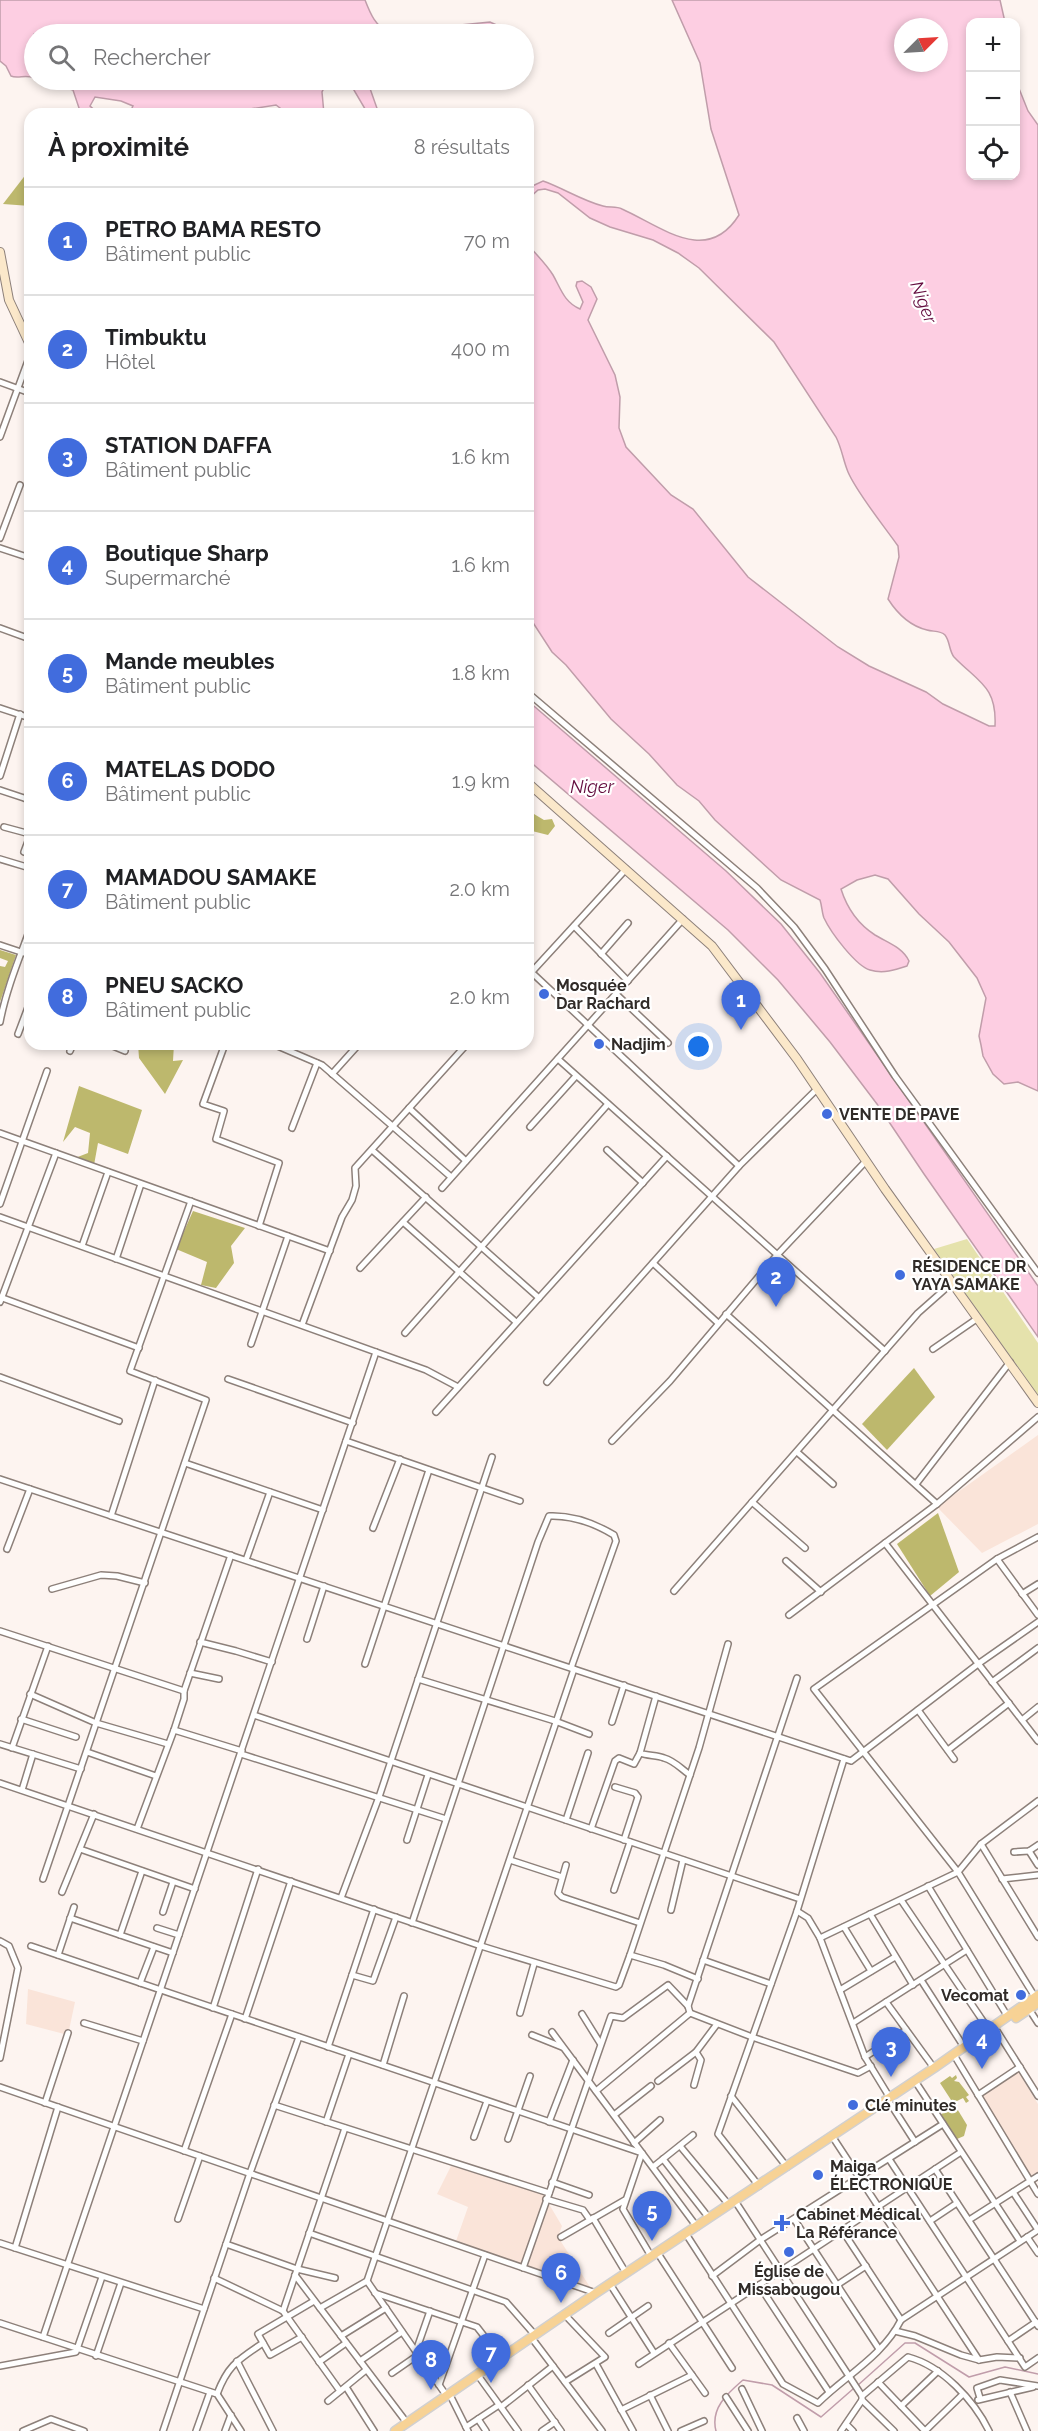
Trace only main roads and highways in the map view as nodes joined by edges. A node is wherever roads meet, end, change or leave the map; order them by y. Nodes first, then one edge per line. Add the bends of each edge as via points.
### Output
1 (0, 252) edge
2 (1, 263) edge
3 (24, 332) edge
4 (534, 788) edge
5 (1038, 1403) edge
6 (1037, 1998) edge
7 (993, 2030) junction
8 (395, 2431) edge

1 - 2 main road
2 - 3 main road via 9,300
4 - 5 main road via 718,952
6 - 7 main road
6 - 7 main road via 1029,2009
7 - 8 main road

